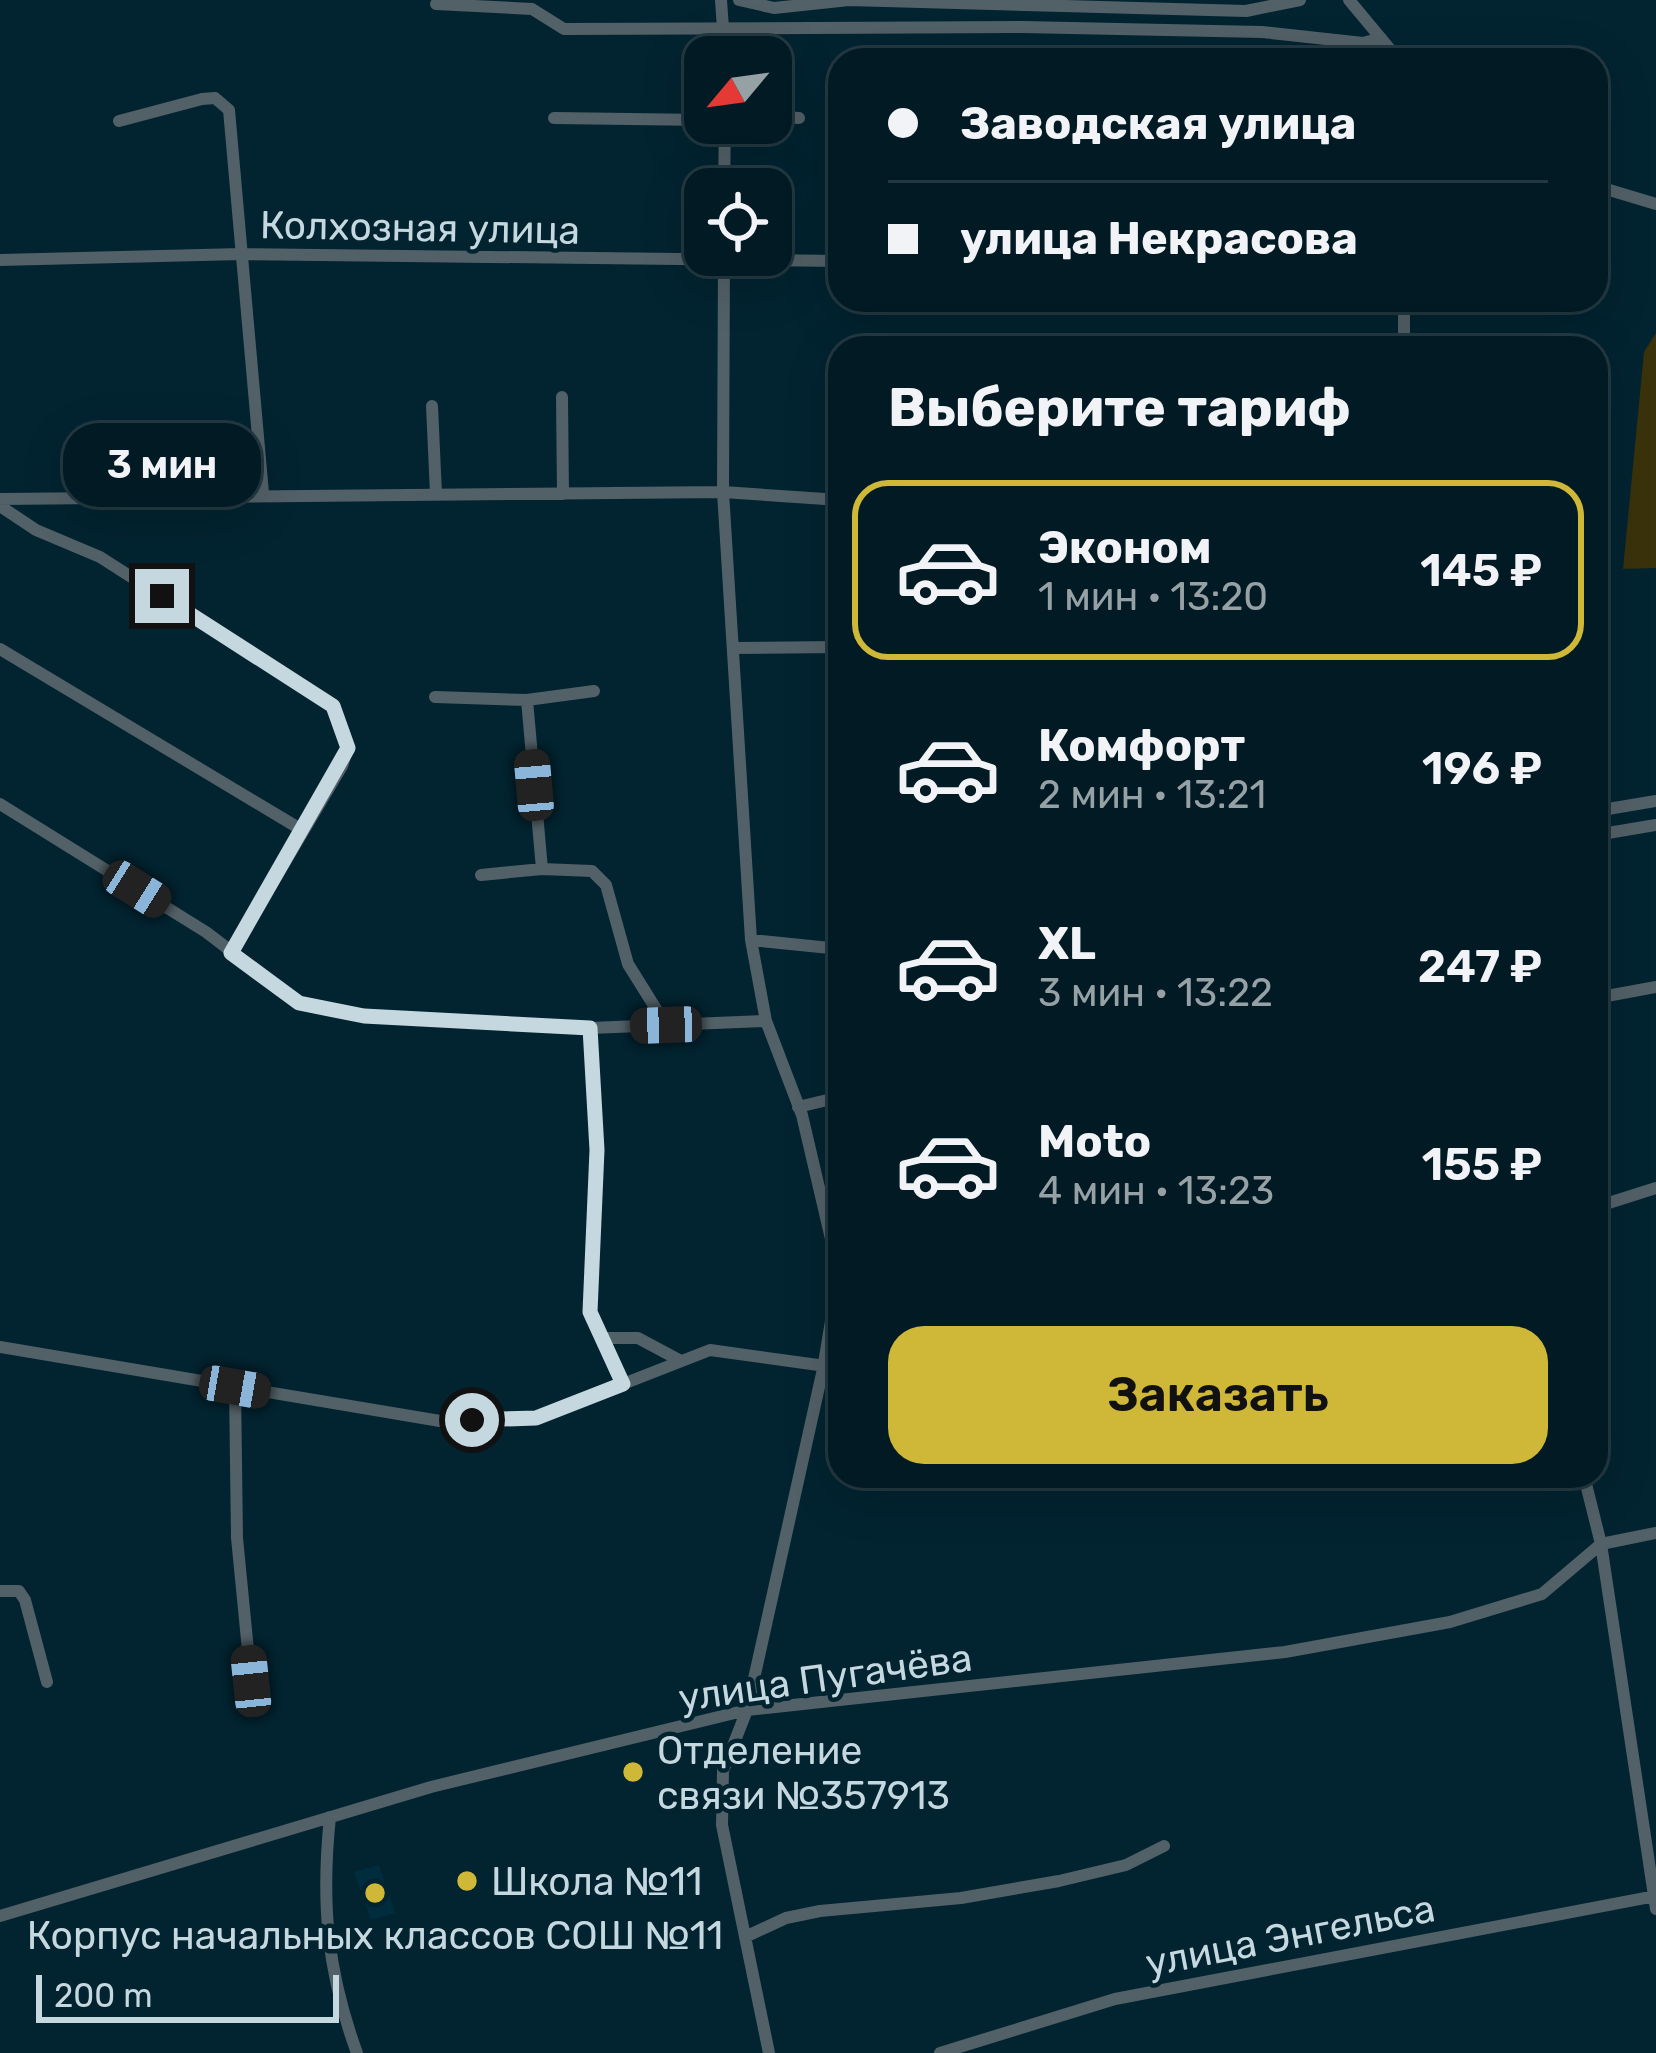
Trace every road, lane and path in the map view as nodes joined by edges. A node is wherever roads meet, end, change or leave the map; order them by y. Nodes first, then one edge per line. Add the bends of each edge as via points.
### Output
1 (721, 0) edge
2 (739, 0) edge
3 (1300, 0) edge
4 (1349, 0) edge
5 (436, 4) dead end
6 (724, 32) junction
7 (724, 36) edge
8 (1381, 38) junction
9 (1389, 48) edge
10 (554, 118) dead end
11 (792, 118) edge
12 (799, 118) dead end
13 (684, 120) edge
14 (119, 121) dead end
15 (1608, 190) edge
16 (1656, 204) edge
17 (241, 254) junction
18 (684, 259) edge
19 (0, 260) edge
20 (792, 260) edge
21 (828, 261) edge
22 (724, 276) edge
23 (562, 397) dead end
24 (432, 406) dead end
25 (723, 492) junction
26 (263, 493) junction
27 (436, 494) junction
28 (563, 494) junction
29 (828, 499) edge
30 (0, 502) edge
31 (828, 647) edge
32 (733, 648) junction
33 (0, 649) edge
34 (594, 691) dead end
35 (435, 697) dead end
36 (526, 700) junction
37 (1656, 801) edge
38 (0, 804) edge
39 (1608, 810) edge
40 (1656, 825) edge
41 (302, 830) junction
42 (1608, 833) edge
43 (542, 869) junction
44 (481, 874) dead end
45 (751, 940) junction
46 (828, 949) edge
47 (231, 953) junction
48 (1656, 987) edge
49 (1608, 996) edge
50 (766, 1021) junction
51 (666, 1025) junction
52 (590, 1028) junction
53 (828, 1100) edge
54 (799, 1107) junction
55 (1656, 1188) edge
56 (1608, 1203) edge
57 (828, 1227) edge
58 (601, 1338) junction
59 (828, 1343) edge
60 (0, 1347) edge
61 (681, 1361) junction
62 (824, 1369) junction
63 (828, 1369) edge
64 (623, 1384) junction
65 (235, 1387) junction
66 (1587, 1488) edge
67 (1656, 1534) edge
68 (1601, 1544) junction
69 (0, 1591) edge
70 (251, 1681) dead end
71 (47, 1682) dead end
72 (747, 1710) junction
73 (329, 1817) junction
74 (1164, 1846) dead end
75 (1655, 1900) edge
76 (0, 1916) edge
77 (745, 1937) junction
78 (357, 2053) edge
79 (769, 2053) edge
80 (940, 2053) edge

1 - 6 street
2 - 3 street via 774,8 849,0 1246,11
4 - 8 street
5 - 6 street via 532,9 564,28
6 - 7 street
6 - 8 street via 1022,27
8 - 9 street
10 - 13 street
11 - 12 street
14 - 17 street via 202,99 224,103 234,135
15 - 16 street
17 - 18 street, Колхозная улица
17 - 19 street, Колхозная улица
17 - 26 street
20 - 21 street, Колхозная улица
22 - 25 street
23 - 28 street
24 - 27 street
25 - 28 street
25 - 29 street
25 - 32 street
26 - 27 street
26 - 30 street
27 - 28 street
30 - 41 street via 333,706 348,748
31 - 32 street
32 - 45 street
33 - 41 street
34 - 36 street
35 - 36 street
36 - 43 street
37 - 39 street
38 - 47 street
40 - 42 street
41 - 47 street
43 - 44 street
43 - 51 street via 592,871 606,885 628,964
45 - 46 street
45 - 50 street
47 - 52 street via 299,1003 364,1016
48 - 49 street
50 - 51 street
50 - 54 street
51 - 52 street
52 - 58 street via 597,1150 590,1312
53 - 54 street
54 - 57 street
55 - 56 street
58 - 61 street via 638,1338
58 - 64 street
59 - 62 street
60 - 65 street
61 - 62 street via 710,1350
61 - 64 street
62 - 63 street
62 - 72 street
64 - 65 street via 536,1418 440,1421
65 - 70 street via 237,1538
66 - 68 street
67 - 68 street, улица Пугачёва
68 - 72 street, улица Пугачёва via 1542,1594 1450,1622 1285,1652
68 - 75 street
69 - 71 street via 19,1591 25,1600
72 - 73 street, улица Пугачёва
72 - 77 street via 724,1771 722,1825
73 - 76 street, улица Пугачёва
73 - 78 street via 321,1899
74 - 77 street via 1126,1865 1042,1885 820,1911
75 - 80 street, улица Энгельса via 1115,1999
77 - 79 street

